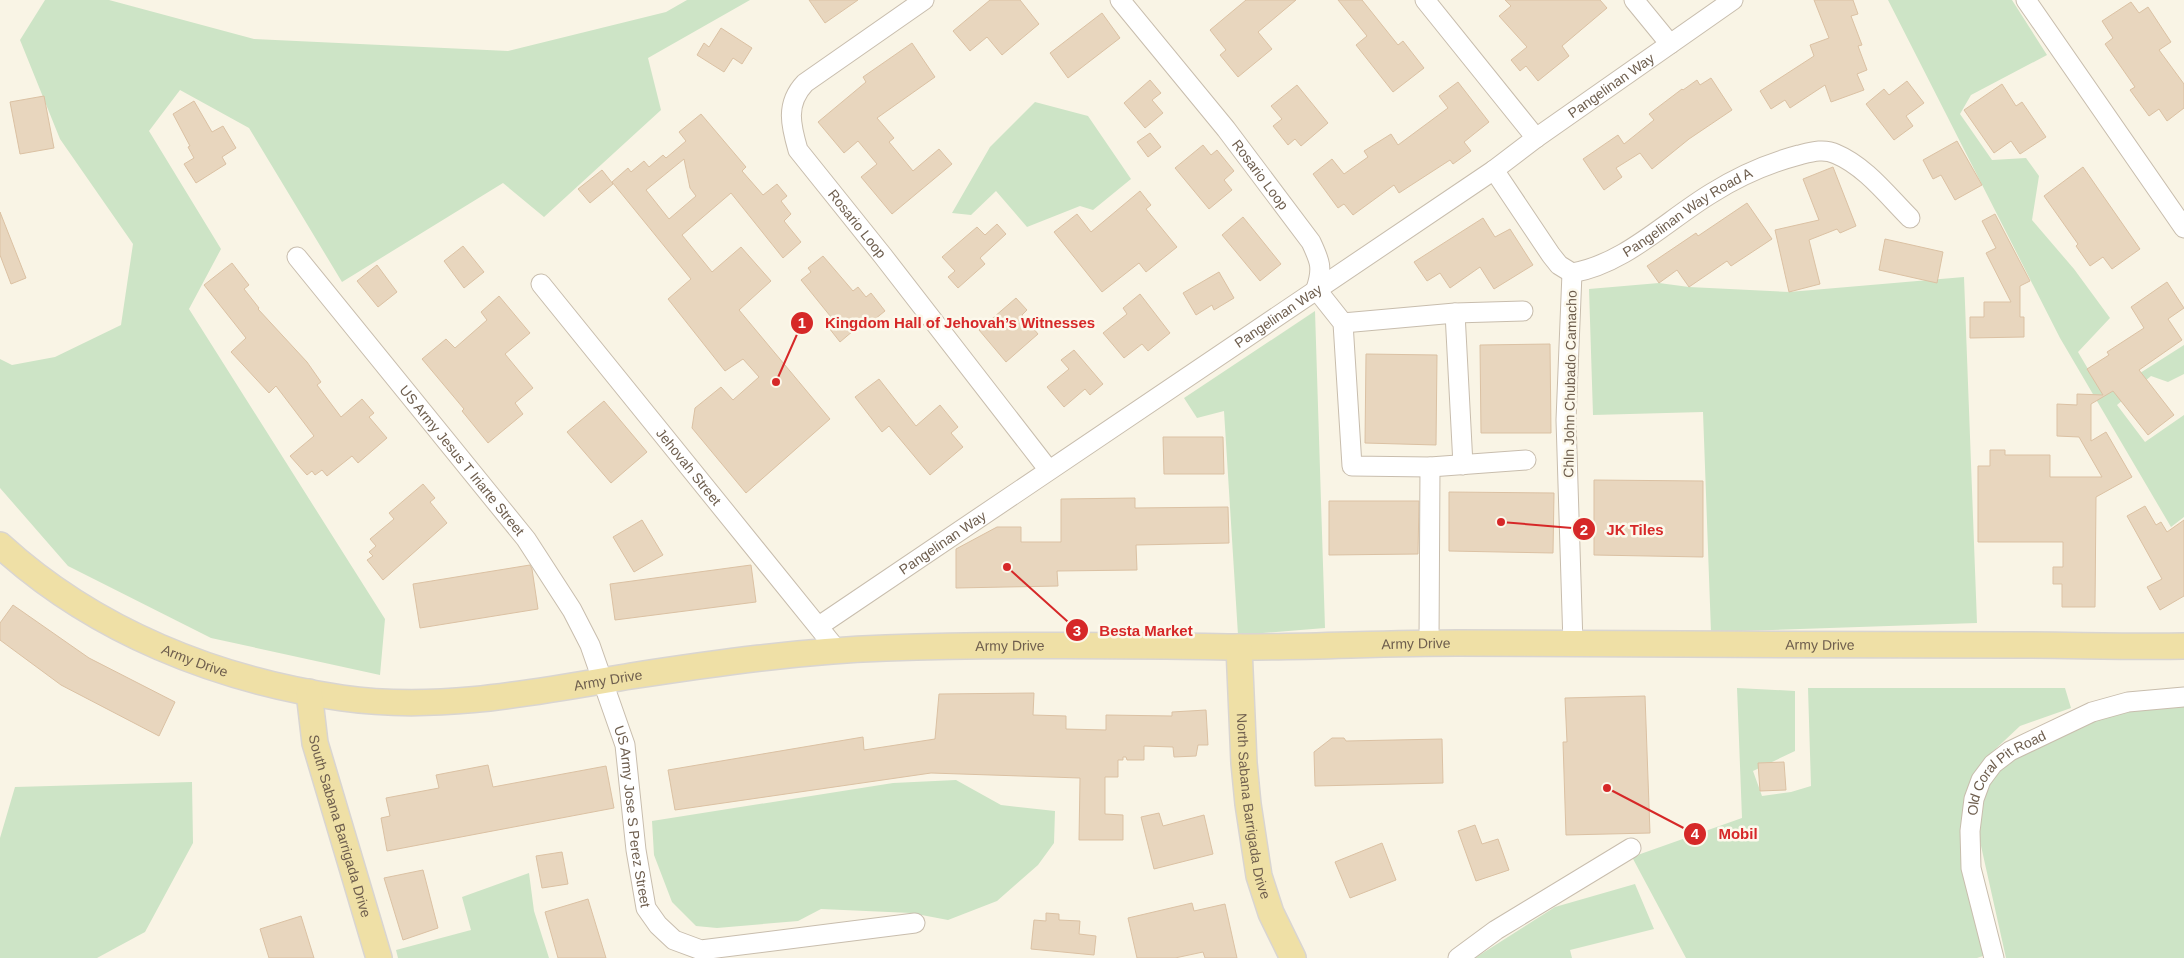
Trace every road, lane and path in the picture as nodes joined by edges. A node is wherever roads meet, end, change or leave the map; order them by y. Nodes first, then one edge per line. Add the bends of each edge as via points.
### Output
1 (924, 0) edge
2 (1120, 0) edge
3 (1425, 0) edge
4 (1634, 0) edge
5 (1733, 0) edge
6 (2026, 0) edge
7 (1670, 44) junction
8 (1536, 138) junction
9 (1494, 170) junction
10 (1910, 218) dead end
11 (2184, 228) edge
12 (297, 257) dead end
13 (1572, 273) junction
14 (541, 284) dead end
15 (1316, 289) junction
16 (1523, 311) dead end
17 (1455, 313) junction
18 (1343, 323) junction
19 (1526, 460) dead end
20 (1463, 465) junction
21 (1430, 467) junction
22 (1048, 469) junction
23 (0, 545) edge
24 (819, 626) junction
25 (1429, 643) junction
26 (1573, 644) junction
27 (2184, 646) edge
28 (1239, 647) junction
29 (838, 650) junction
30 (604, 681) junction
31 (309, 692) junction
32 (2184, 697) edge
33 (1631, 848) dead end
34 (915, 924) dead end
35 (379, 958) edge
36 (1293, 958) edge
37 (1458, 958) edge
38 (1994, 958) edge

1 - 22 street, Rosario Loop via 805,83 798,91 790,114 792,129 798,150
2 - 15 street, Rosario Loop via 1226,129 1311,242 1320,261
3 - 8 street
4 - 7 street
5 - 7 street, Pangelinan Way
6 - 11 street
7 - 8 street, Pangelinan Way
8 - 9 street, Pangelinan Way
9 - 13 street via 1551,255
9 - 15 street, Pangelinan Way
10 - 13 street, Pangelinan Way Road A via 1849,160 1834,152 1818,150 1775,161 1713,192 1639,243 1604,263
12 - 30 street, US Army Jesus T Iriarte Street via 526,539 572,610
13 - 26 street, Chln John Chubado Camacho via 1566,420
14 - 24 street, Jehovah Street
15 - 18 street
15 - 22 street, Pangelinan Way
16 - 17 street
17 - 18 street
17 - 20 street
18 - 21 street via 1352,466
19 - 20 street
20 - 21 street
21 - 25 street
22 - 24 street, Pangelinan Way
23 - 31 main road, Army Drive via 47,584 128,632 215,669
24 - 29 street, Jehovah Street
25 - 26 main road, Army Drive
25 - 28 main road, Army Drive
26 - 27 main road, Army Drive
28 - 29 main road, Army Drive via 995,646
28 - 36 main road, North Sabana Barrigada Drive via 1244,768 1260,876 1271,913
29 - 30 main road, Army Drive via 746,659
30 - 31 main road, Army Drive via 443,702 394,703
30 - 34 street, US Army Jose S Perez Street via 625,745 636,850 646,908 674,940 701,950
31 - 35 main road, South Sabana Barrigada Drive via 315,743
32 - 38 street, Old Coral Pit Road via 2128,702 2092,712 2010,751 1993,764 1981,780 1974,799 1970,868
33 - 37 street via 1496,930

